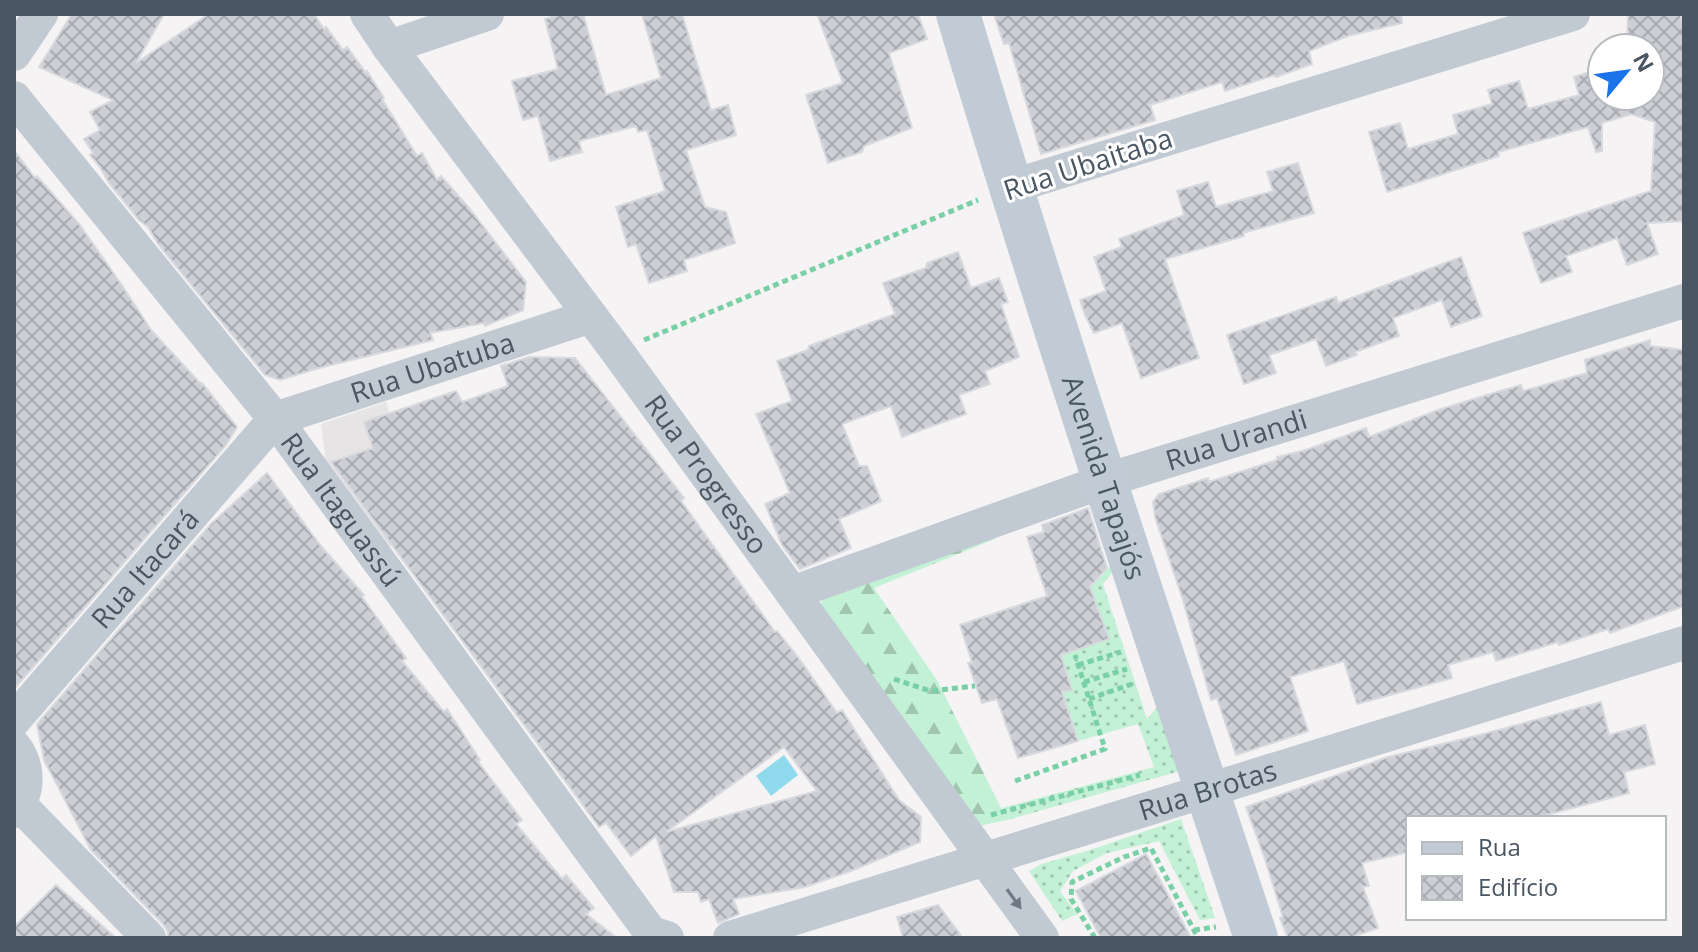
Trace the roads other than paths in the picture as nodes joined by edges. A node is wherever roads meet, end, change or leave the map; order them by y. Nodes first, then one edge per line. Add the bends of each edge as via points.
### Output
1 (41, 14) edge
2 (367, 14) edge
3 (487, 14) edge
4 (958, 14) edge
5 (1573, 14) edge
6 (389, 47) junction
7 (14, 54) edge
8 (14, 98) edge
9 (1010, 187) junction
10 (1684, 301) edge
11 (591, 316) junction
12 (275, 419) junction
13 (1105, 481) junction
14 (792, 593) junction
15 (1684, 643) edge
16 (14, 720) edge
17 (14, 746) edge
18 (1207, 791) junction
19 (16, 808) edge
20 (985, 860) junction
21 (814, 926) edge
22 (659, 935) edge
23 (149, 938) edge
24 (730, 938) edge
25 (1042, 938) edge
26 (1256, 938) edge

1 - 7 street
2 - 6 street, Rua Progresso
3 - 6 street
4 - 9 main road, Avenida Tapajós
5 - 9 street, Rua Ubaitaba
6 - 11 street, Rua Progresso
8 - 12 street, Rua Itaguassú
9 - 13 main road, Avenida Tapajós
10 - 13 street, Rua Urandi
11 - 12 street, Rua Ubatuba
11 - 14 street, Rua Progresso
12 - 16 street, Rua Itacará
12 - 22 street, Rua Itaguassú
13 - 14 street, Rua Urandi
13 - 18 main road, Avenida Tapajós
14 - 20 street, Rua Progresso
15 - 18 street, Rua Brotas
17 - 19 street via 26,772
18 - 20 street, Rua Brotas
18 - 26 main road, Avenida Tapajós
19 - 23 street
20 - 21 street, Rua Brotas
20 -> 25 street, Rua Progresso
21 - 24 street, Rua Brotas

